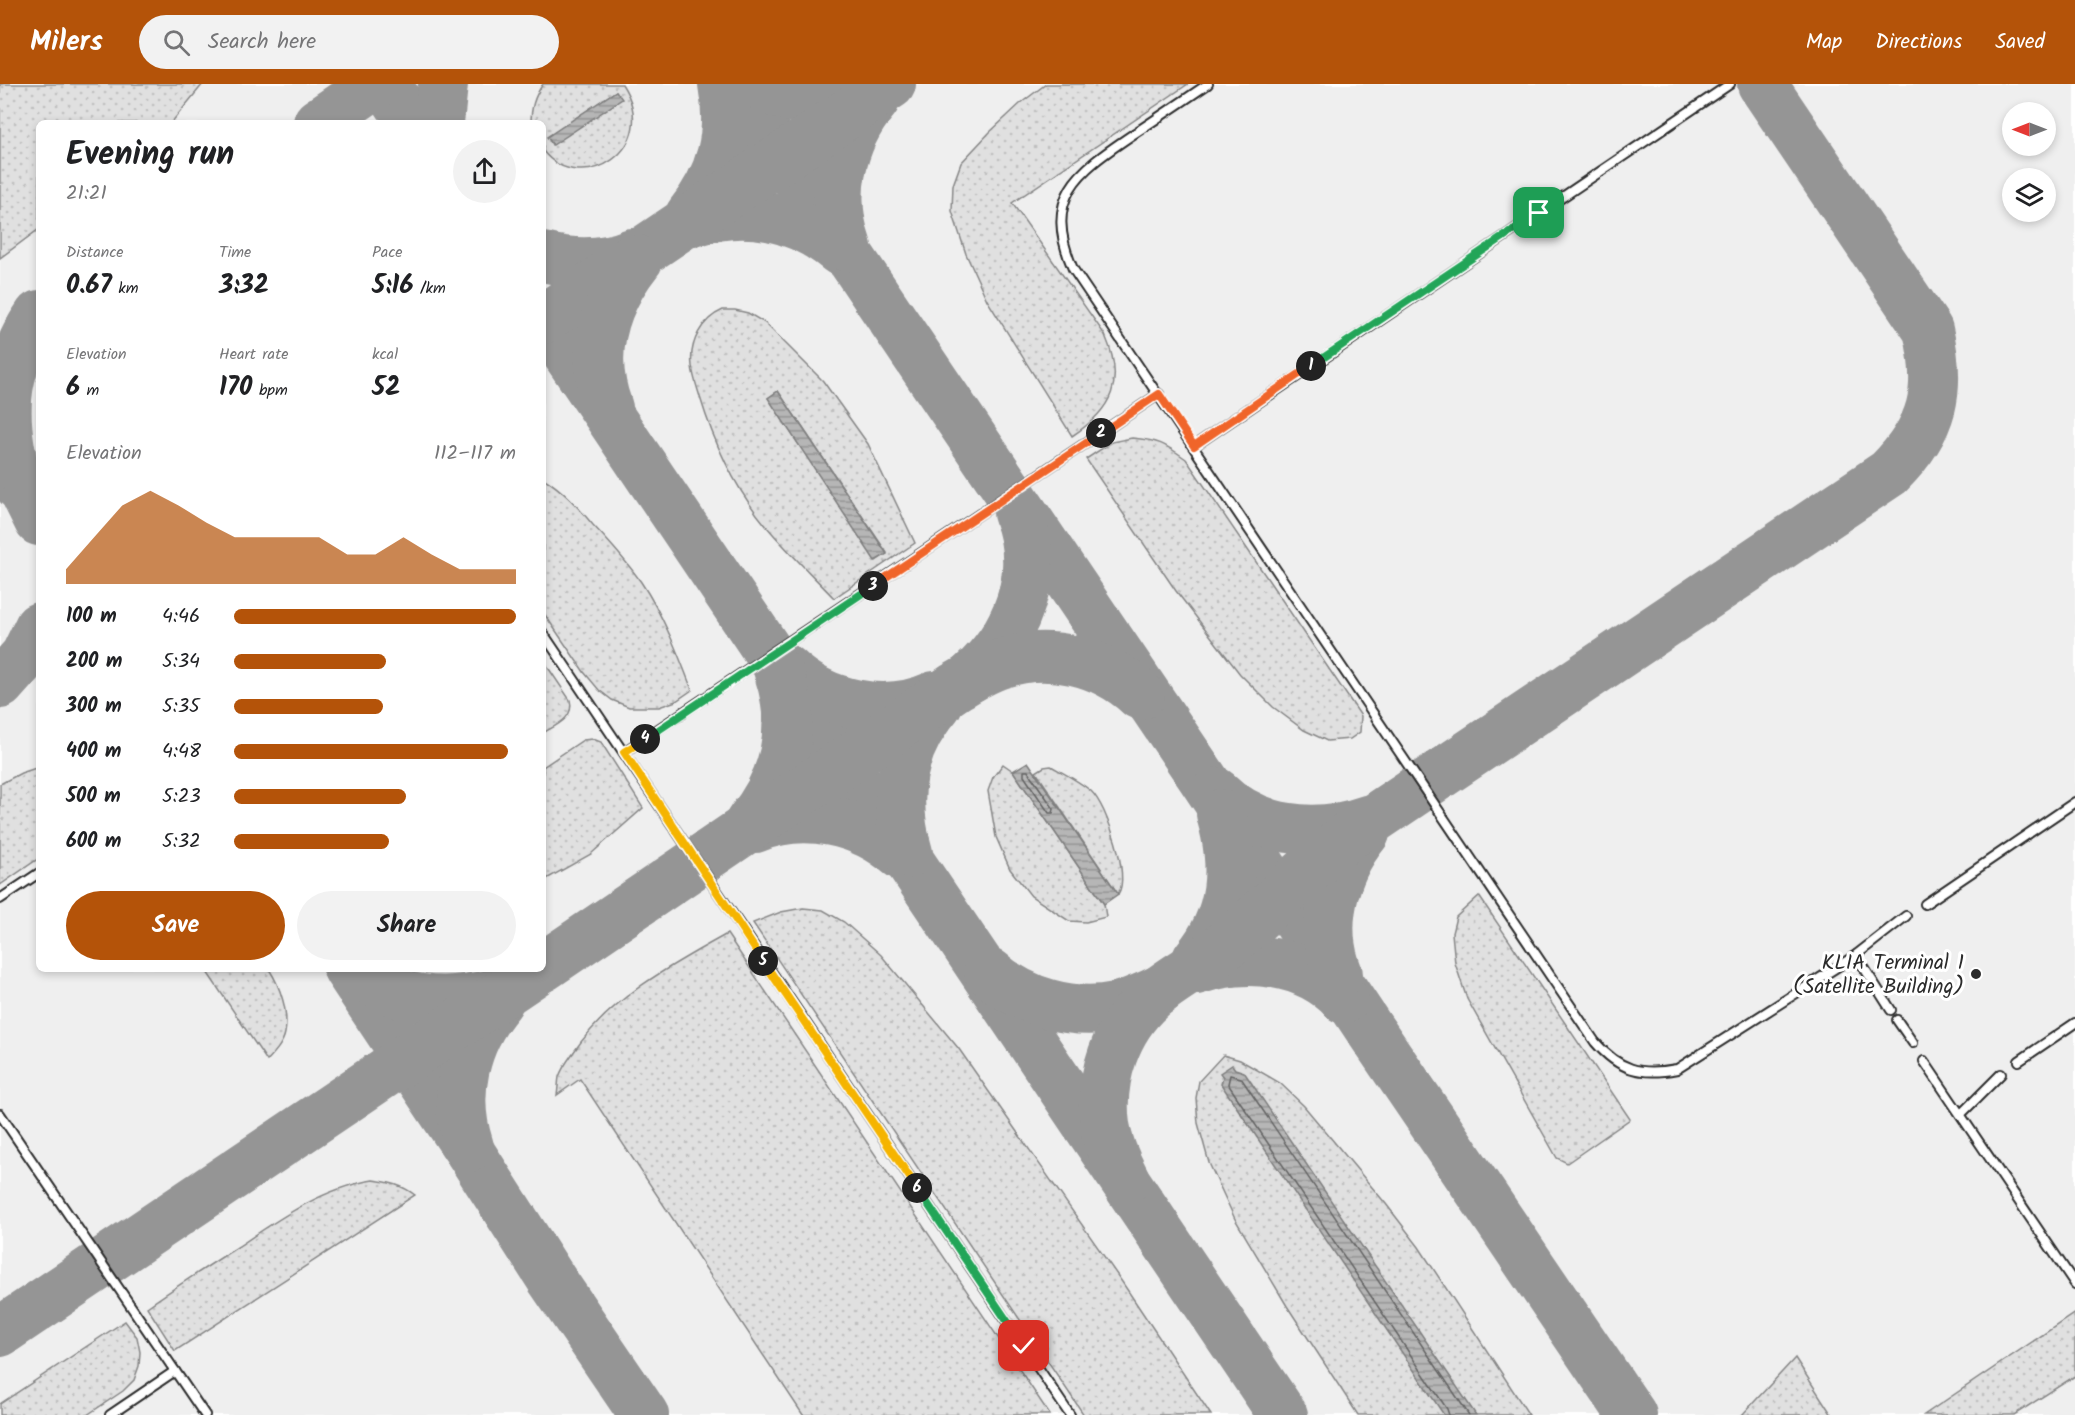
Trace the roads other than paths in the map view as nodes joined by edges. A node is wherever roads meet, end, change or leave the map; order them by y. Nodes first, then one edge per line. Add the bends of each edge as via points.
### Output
1 (1208, 84) edge
2 (1730, 84) edge
3 (1159, 394) junction
4 (1194, 446) junction
5 (546, 637) edge
6 (624, 752) junction
7 (2075, 802) edge
8 (36, 875) edge
9 (0, 899) edge
10 (1925, 904) dead end
11 (1906, 916) dead end
12 (1856, 955) junction
13 (1891, 1010) dead end
14 (1897, 1020) dead end
15 (2075, 1023) edge
16 (1912, 1043) dead end
17 (1924, 1061) dead end
18 (2019, 1061) dead end
19 (2001, 1074) dead end
20 (0, 1114) edge
21 (1961, 1114) junction
22 (2075, 1284) edge
23 (175, 1371) junction
24 (115, 1413) edge
25 (205, 1415) edge
26 (1070, 1415) edge

1 - 3 lane via 1094,161 1074,183 1063,216 1062,236 1073,268
2 - 4 lane
3 - 4 lane
3 - 6 lane
4 - 12 lane via 1595,1042 1617,1063 1645,1072 1677,1069
5 - 6 lane
6 - 26 lane
7 - 10 lane
8 - 9 lane
11 - 12 lane
12 - 13 lane
14 - 16 lane
15 - 18 lane
17 - 21 lane
19 - 21 lane
20 - 23 lane
21 - 22 lane
23 - 24 lane
23 - 25 lane

